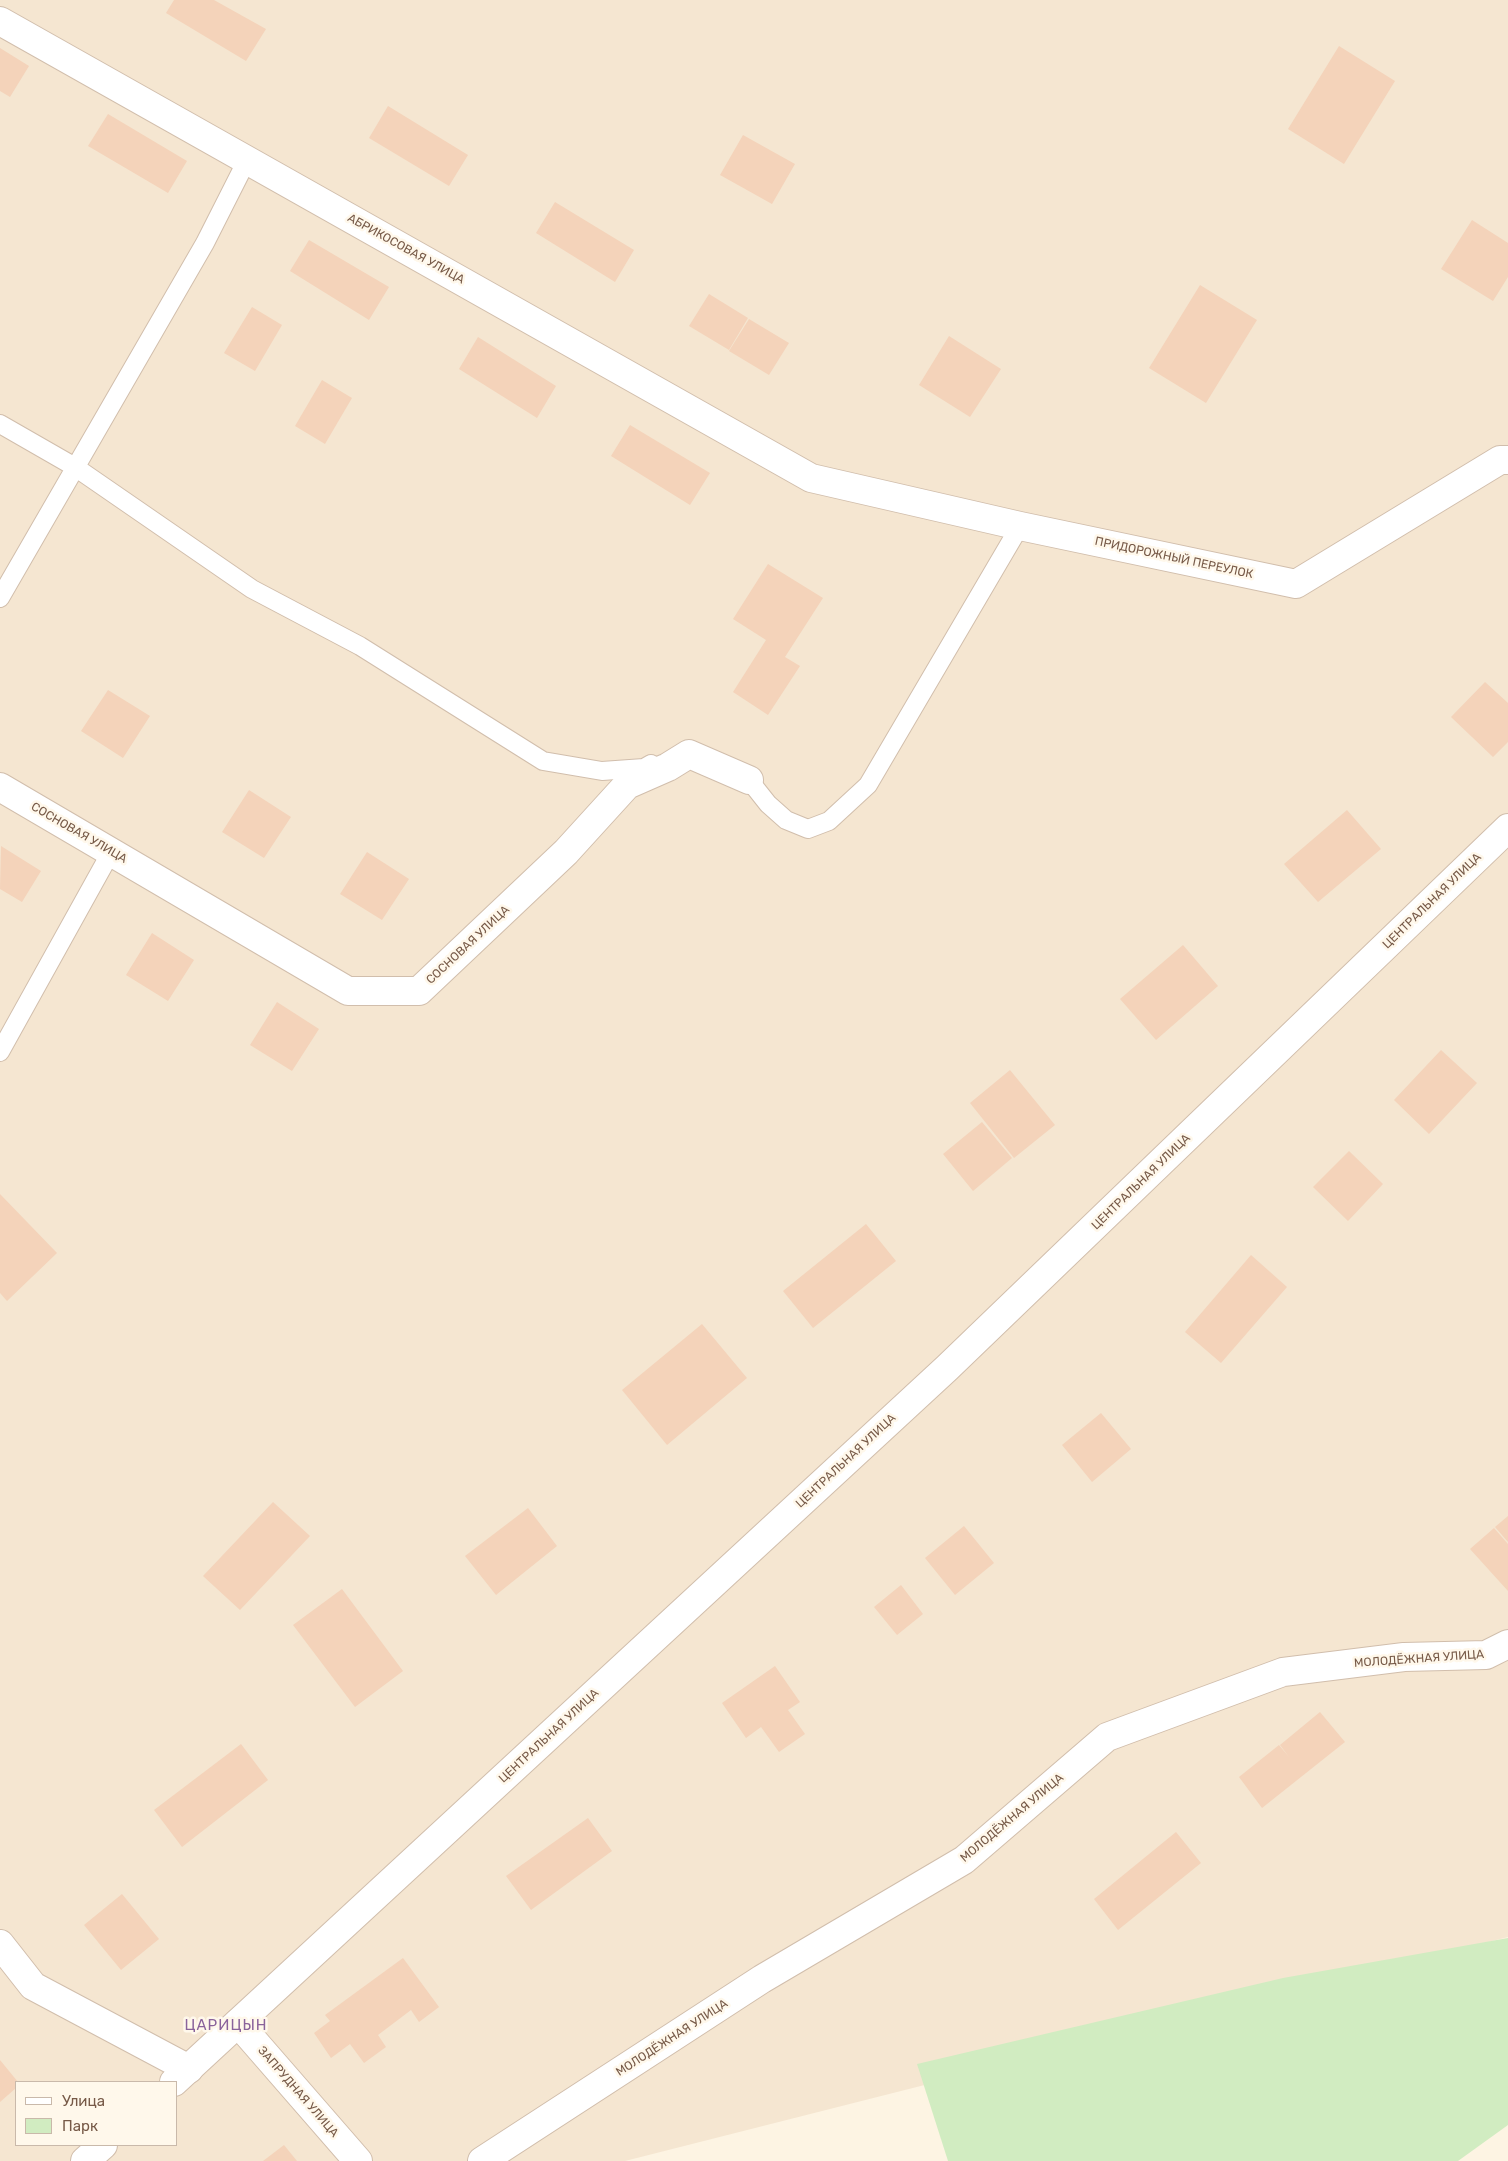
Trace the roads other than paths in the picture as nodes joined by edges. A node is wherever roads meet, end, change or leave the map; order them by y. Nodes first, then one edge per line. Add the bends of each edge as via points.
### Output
1 (0, 20) edge
2 (247, 160) junction
3 (0, 424) edge
4 (1508, 460) edge
5 (75, 467) junction
6 (811, 478) joint
7 (1020, 526) junction
8 (0, 598) edge
9 (689, 754) junction
10 (750, 780) joint
11 (0, 787) edge
12 (1508, 828) edge
13 (111, 852) junction
14 (0, 1052) edge
15 (1508, 1644) edge
16 (0, 1944) edge
17 (238, 2023) junction
18 (181, 2075) edge
19 (102, 2146) edge
20 (85, 2161) edge
21 (358, 2161) edge
22 (482, 2161) edge

1 - 2 street, АБРИКОСОВАЯ УЛИЦА
2 - 5 lane via 205,243
2 - 6 street, АБРИКОСОВАЯ УЛИЦА
3 - 5 lane
4 - 7 street, ПРИДОРОЖНЫЙ ПЕРЕУЛОК via 1500,460 1296,584
5 - 8 lane
5 - 9 lane via 252,589 360,646 543,761 602,771 644,768 669,756
6 - 7 street, ПРИДОРОЖНЫЙ ПЕРЕУЛОК
7 - 10 lane via 868,784 829,821 808,829 786,820 768,804
9 - 10 street
9 - 13 street, СОСНОВАЯ УЛИЦА via 627,785 566,852 419,991 348,991
11 - 13 street, СОСНОВАЯ УЛИЦА
12 - 17 street, ЦЕНТРАЛЬНАЯ УЛИЦА via 947,1368
13 - 14 lane
15 - 22 street, МОЛОДЁЖНАЯ УЛИЦА via 1486,1655 1404,1658 1283,1672 1107,1737 964,1860 762,1979
16 - 18 street via 33,1986
17 - 18 street, ЦЕНТРАЛЬНАЯ УЛИЦА
17 - 21 street, ЗАПРУДНАЯ УЛИЦА
19 - 20 street

